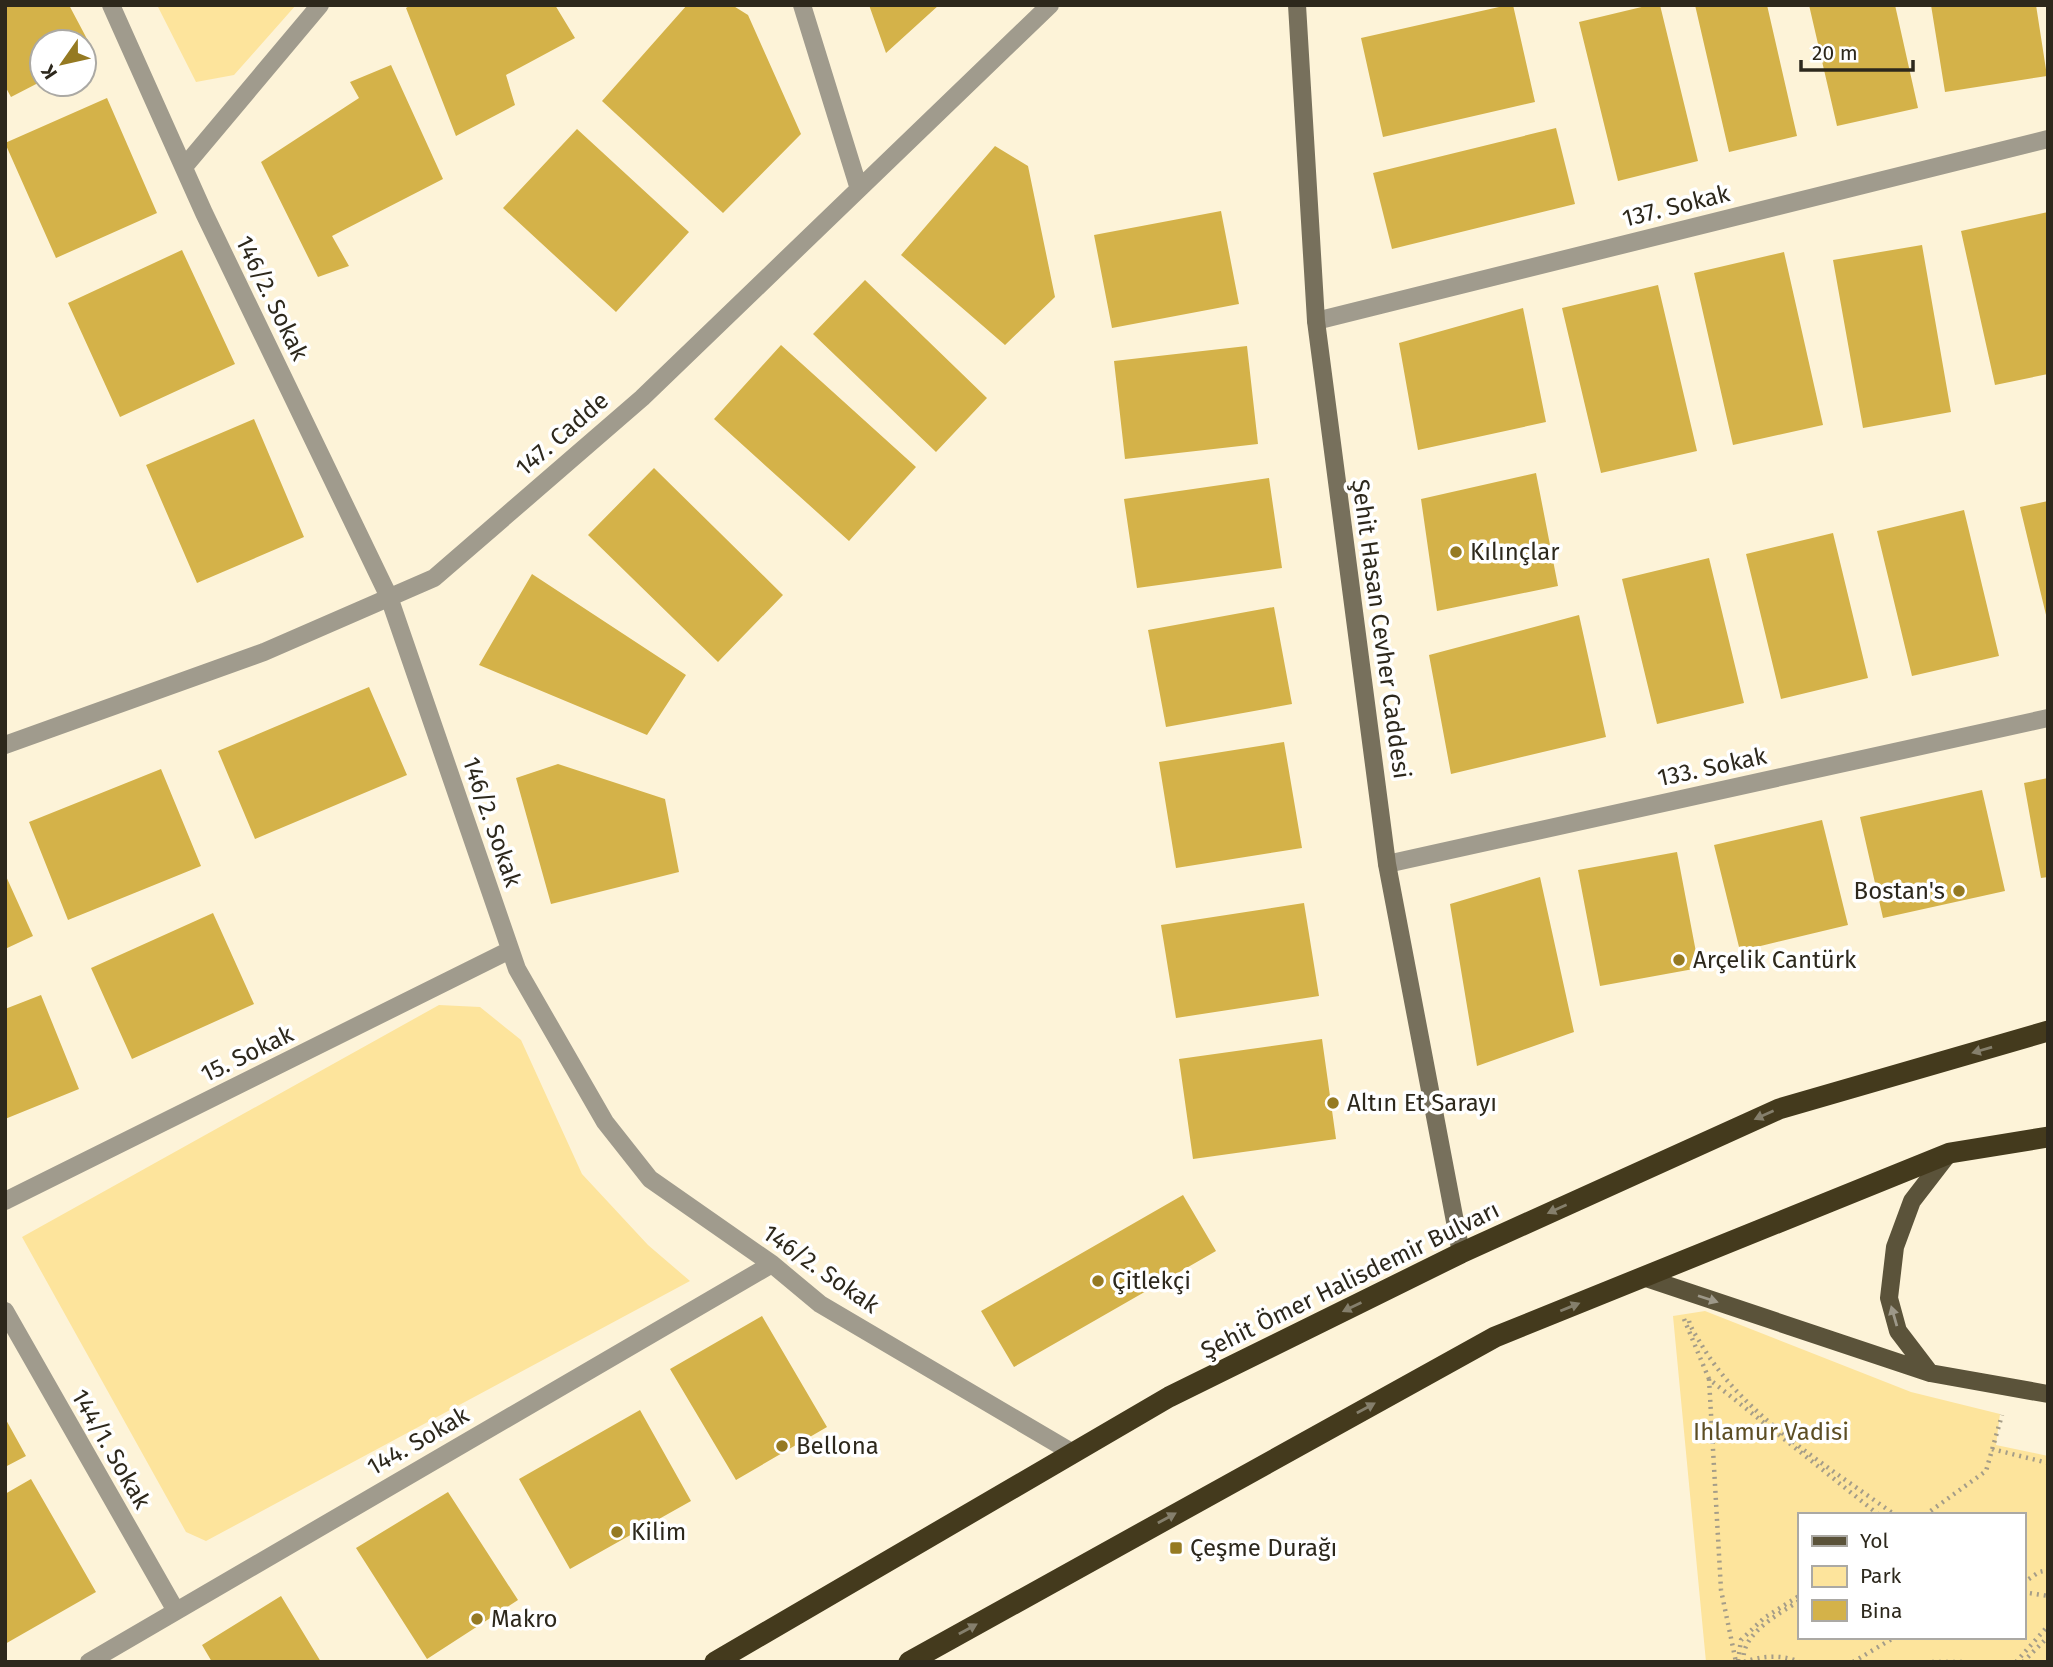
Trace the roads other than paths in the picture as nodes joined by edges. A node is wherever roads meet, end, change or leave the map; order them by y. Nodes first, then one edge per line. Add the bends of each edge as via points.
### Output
1 (111, 5) edge
2 (320, 5) edge
3 (802, 5) edge
4 (1050, 5) edge
5 (1297, 5) edge
6 (2048, 139) edge
7 (184, 167) junction
8 (859, 189) junction
9 (1316, 321) junction
10 (389, 597) junction
11 (2048, 718) edge
12 (5, 745) edge
13 (1387, 864) junction
14 (510, 950) junction
15 (2048, 1031) edge
16 (2048, 1137) edge
17 (1950, 1153) junction
18 (5, 1201) edge
19 (1461, 1253) junction
20 (772, 1264) junction
21 (1643, 1277) junction
22 (5, 1311) edge
23 (1930, 1373) junction
24 (2048, 1394) edge
25 (1073, 1453) junction
26 (176, 1611) junction
27 (89, 1662) edge
28 (715, 1662) edge
29 (909, 1662) edge

1 - 7 street, 146/2. Sokak
2 - 7 street
3 - 8 street
4 - 8 street, 147. Cadde
5 - 9 street, Şehit Hasan Cevher Caddesi
6 - 9 street, 137. Sokak
7 - 10 street, 146/2. Sokak
8 - 10 street, 147. Cadde via 631,407 434,578
9 - 13 street, Şehit Hasan Cevher Caddesi
10 - 12 street, 147. Cadde via 264,652
10 - 14 street, 146/2. Sokak
11 - 13 street, 133. Sokak
13 - 19 street, Şehit Hasan Cevher Caddesi
14 - 18 street, 15. Sokak
14 - 20 street, 146/2. Sokak via 605,1122 650,1179
15 -> 19 highway, Şehit Ömer Halisdemir Bulvarı via 1779,1109
16 - 17 highway
17 - 21 highway
23 -> 17 main road via 1898,1331 1889,1298 1895,1247 1912,1201
19 -> 25 highway, Şehit Ömer Halisdemir Bulvarı via 1169,1397
20 - 25 street, 146/2. Sokak via 820,1304
20 - 26 street, 144. Sokak
21 -> 23 main road
29 -> 21 highway via 1495,1337
22 - 26 street, 144/1. Sokak
23 - 24 main road
25 - 28 highway, Şehit Ömer Halisdemir Bulvarı
26 - 27 street, 144. Sokak

